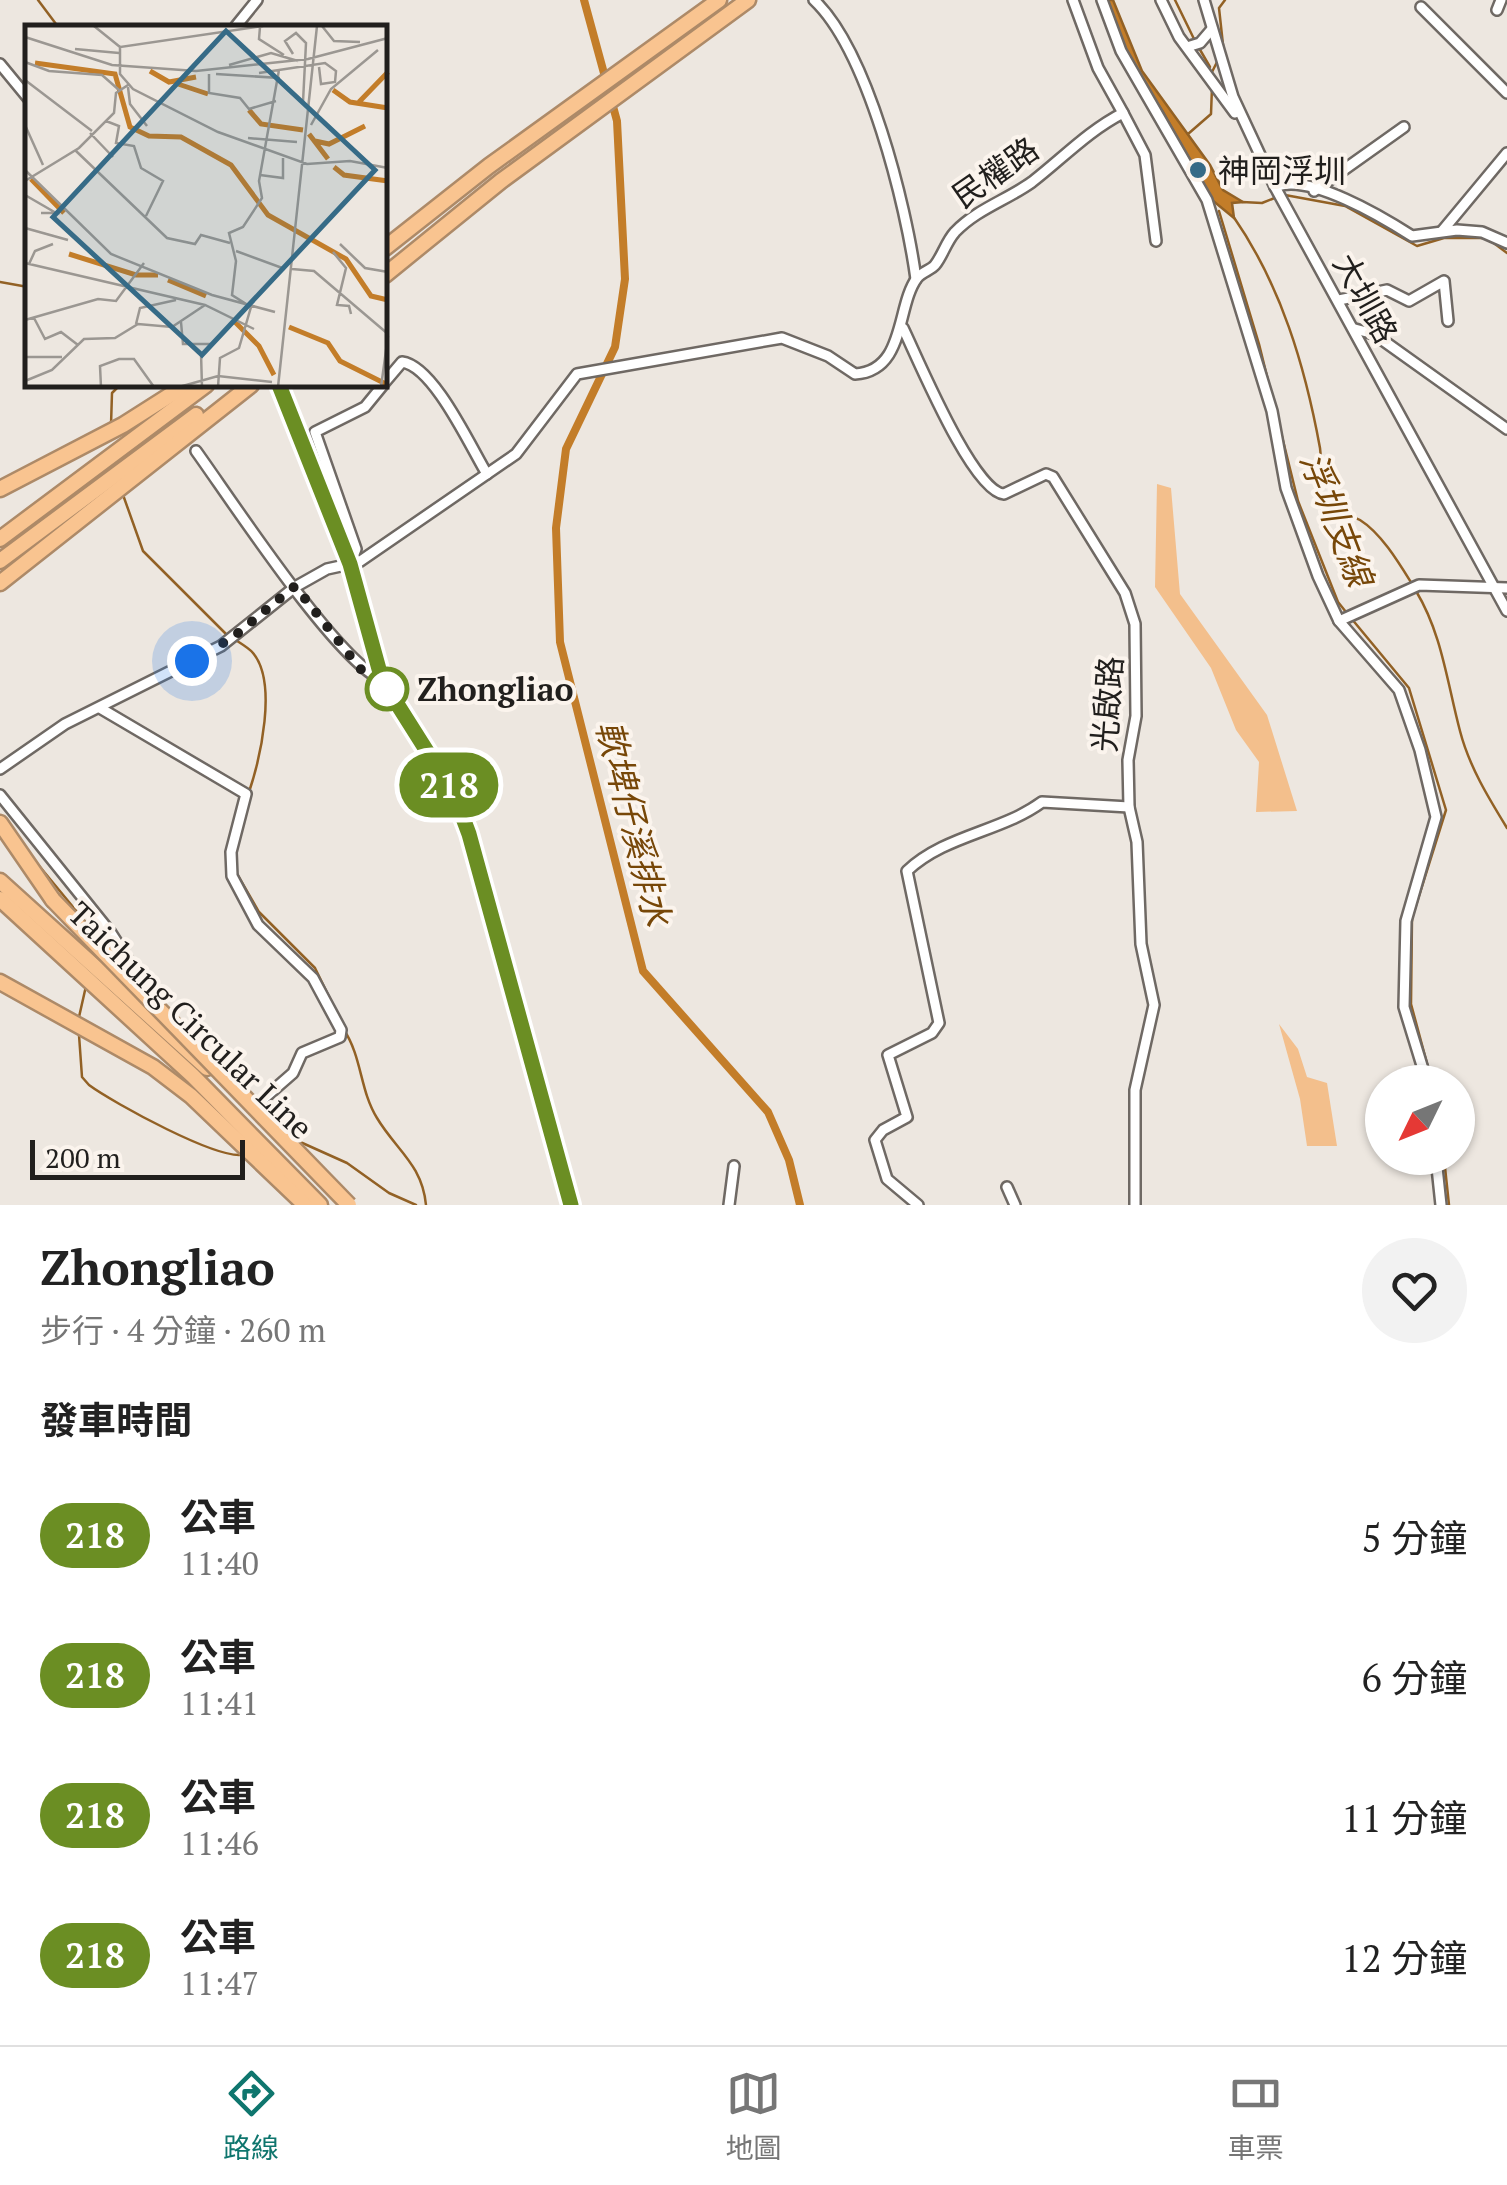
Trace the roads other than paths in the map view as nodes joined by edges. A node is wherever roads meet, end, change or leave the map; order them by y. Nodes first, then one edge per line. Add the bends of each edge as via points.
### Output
1 (256, 0) edge
2 (719, 0) edge
3 (748, 0) edge
4 (814, 0) edge
5 (1073, 0) edge
6 (1102, 0) edge
7 (1161, 0) edge
8 (1204, 0) edge
9 (1421, 6) dead end
10 (237, 25) edge
11 (1212, 29) junction
12 (1193, 45) junction
13 (0, 64) edge
14 (1507, 93) edge
15 (25, 94) edge
16 (1124, 113) junction
17 (1243, 123) junction
18 (1404, 128) dead end
19 (1507, 152) edge
20 (1314, 190) junction
21 (1278, 193) junction
22 (1443, 230) junction
23 (1156, 241) dead end
24 (1507, 244) edge
25 (388, 246) edge
26 (388, 274) edge
27 (916, 279) junction
28 (1339, 300) junction
29 (1448, 320) dead end
30 (903, 328) junction
31 (1355, 329) junction
32 (388, 379) edge
33 (181, 388) edge
34 (202, 388) edge
35 (233, 388) edge
36 (246, 388) edge
37 (280, 388) edge
38 (381, 388) edge
39 (1507, 430) edge
40 (196, 451) dead end
41 (136, 466) junction
42 (487, 474) junction
43 (22, 475) junction
44 (0, 480) edge
45 (109, 486) junction
46 (0, 489) edge
47 (0, 539) edge
48 (348, 558) junction
49 (0, 561) edge
50 (0, 586) edge
51 (295, 586) junction
52 (1493, 587) junction
53 (1507, 588) edge
54 (1507, 610) edge
55 (1346, 618) junction
56 (382, 680) junction
57 (100, 708) junction
58 (0, 769) edge
59 (0, 796) edge
60 (1129, 807) junction
61 (0, 823) edge
62 (0, 839) edge
63 (0, 880) edge
64 (0, 899) edge
65 (53, 900) junction
66 (0, 985) edge
67 (1422, 1065) edge
68 (254, 1106) junction
69 (734, 1166) dead end
70 (1438, 1175) edge
71 (1007, 1187) dead end
72 (306, 1205) edge
73 (320, 1205) edge
74 (344, 1205) edge
75 (571, 1205) edge
76 (729, 1205) edge
77 (918, 1205) edge
78 (1015, 1205) edge
79 (1136, 1205) edge
80 (1441, 1205) edge

1 - 10 street
2 - 25 highway
3 - 26 highway via 501,180
4 - 27 street via 836,20 886,146
5 - 16 street via 1098,68
6 - 55 street via 1122,52 1207,200 1272,411 1286,488
7 - 12 street
8 - 11 street, 大圳路
9 - 14 street
11 - 12 street
11 - 17 street, 大圳路
12 - 17 street
13 - 15 street
16 - 23 street via 1145,154
16 - 27 street, 民權路 via 957,230 935,266
17 - 21 street, 大圳路
18 - 20 street
19 - 22 street
20 - 21 street via 1288,184
20 - 22 street via 1362,203 1412,236
21 - 28 street, 大圳路
22 - 24 street via 1482,232
27 - 30 street, 民權路
28 - 29 street via 1387,290 1408,301 1444,281
28 - 31 street, 大圳路
30 - 42 street, 民權路 via 866,373 855,374 782,338 587,370 577,374 516,454
30 - 60 street, 光啟路 via 956,437 991,488 1004,494 1046,474 1053,477 1124,593 1136,624
31 - 39 street via 1374,334
31 - 52 street, 大圳路
32 - 42 street via 402,362 421,371
33 - 43 highway via 86,446
34 - 47 highway
35 - 41 highway
36 - 41 highway
37 - 48 street
38 - 48 street via 365,407 315,432 356,549
40 - 51 street
41 - 45 highway
42 - 48 street via 359,562
43 - 44 highway
43 - 46 highway
45 - 49 highway
45 - 50 highway
48 - 51 street
48 - 56 street
51 - 56 street via 363,672
51 - 57 street via 221,646
52 - 53 street
52 - 54 street, 大圳路
52 - 55 street via 1414,588
55 - 67 street via 1403,698 1434,801 1436,823 1404,948 1406,1016
56 - 75 street via 454,794 469,834
57 - 58 street
57 - 68 street via 248,797 231,852 232,876 258,925 313,978 340,1030 340,1037 302,1054 293,1073
59 - 68 street via 164,1010
60 - 77 street via 1042,802 1016,821 944,846 907,871 939,1022 932,1033 889,1053 908,1118 875,1140 887,1179
60 - 79 street, 光啟路 via 1141,944 1154,1005 1135,1090
61 - 65 highway
62 - 65 highway
63 - 74 highway, Taichung Circular Line, bridge via 208,1068
64 - 73 highway, Taichung Circular Line via 194,1076
65 - 74 highway, bridge
66 - 72 highway via 137,1057 191,1096
68 - 74 street
69 - 76 street
70 - 80 street
71 - 78 street

